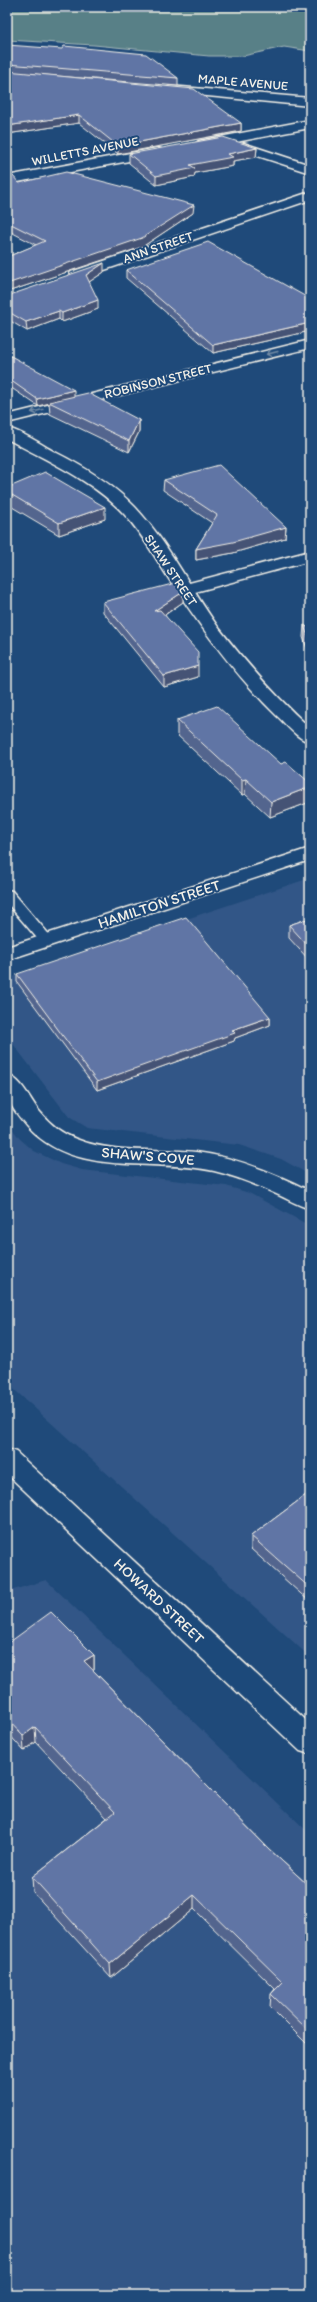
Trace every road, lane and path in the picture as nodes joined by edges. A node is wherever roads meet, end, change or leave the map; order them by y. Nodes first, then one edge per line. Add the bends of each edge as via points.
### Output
1 (161, 89) edge
2 (310, 102) edge
3 (310, 124) edge
4 (223, 140) junction
5 (184, 147) edge
6 (169, 150) edge
7 (310, 169) edge
8 (7, 180) edge
9 (310, 196) edge
10 (63, 280) edge
11 (310, 344) edge
12 (7, 419) edge
13 (7, 433) edge
14 (310, 556) edge
15 (184, 590) junction
16 (310, 737) edge
17 (310, 854) edge
18 (7, 894) edge
19 (47, 941) junction
20 (7, 954) edge
21 (7, 1082) edge
22 (310, 1201) edge
23 (7, 1460) edge
24 (310, 1742) edge

1 - 2 street, MAPLE AVENUE
3 - 4 street
4 - 5 street
4 - 7 street
6 - 8 street, WILLETTS AVENUE
9 - 10 street, ANN STREET
11 -> 12 street, ROBINSON STREET
13 - 15 street, SHAW STREET via 89,479 121,502 139,522
14 - 15 street
15 - 16 street, SHAW STREET via 244,672 265,696
17 - 19 street, HAMILTON STREET
18 - 19 lane
19 - 20 street, HAMILTON STREET
21 - 22 street, SHAW'S COVE via 39,1125 51,1136 66,1144 104,1153 222,1164 270,1180
23 - 24 street, HOWARD STREET

